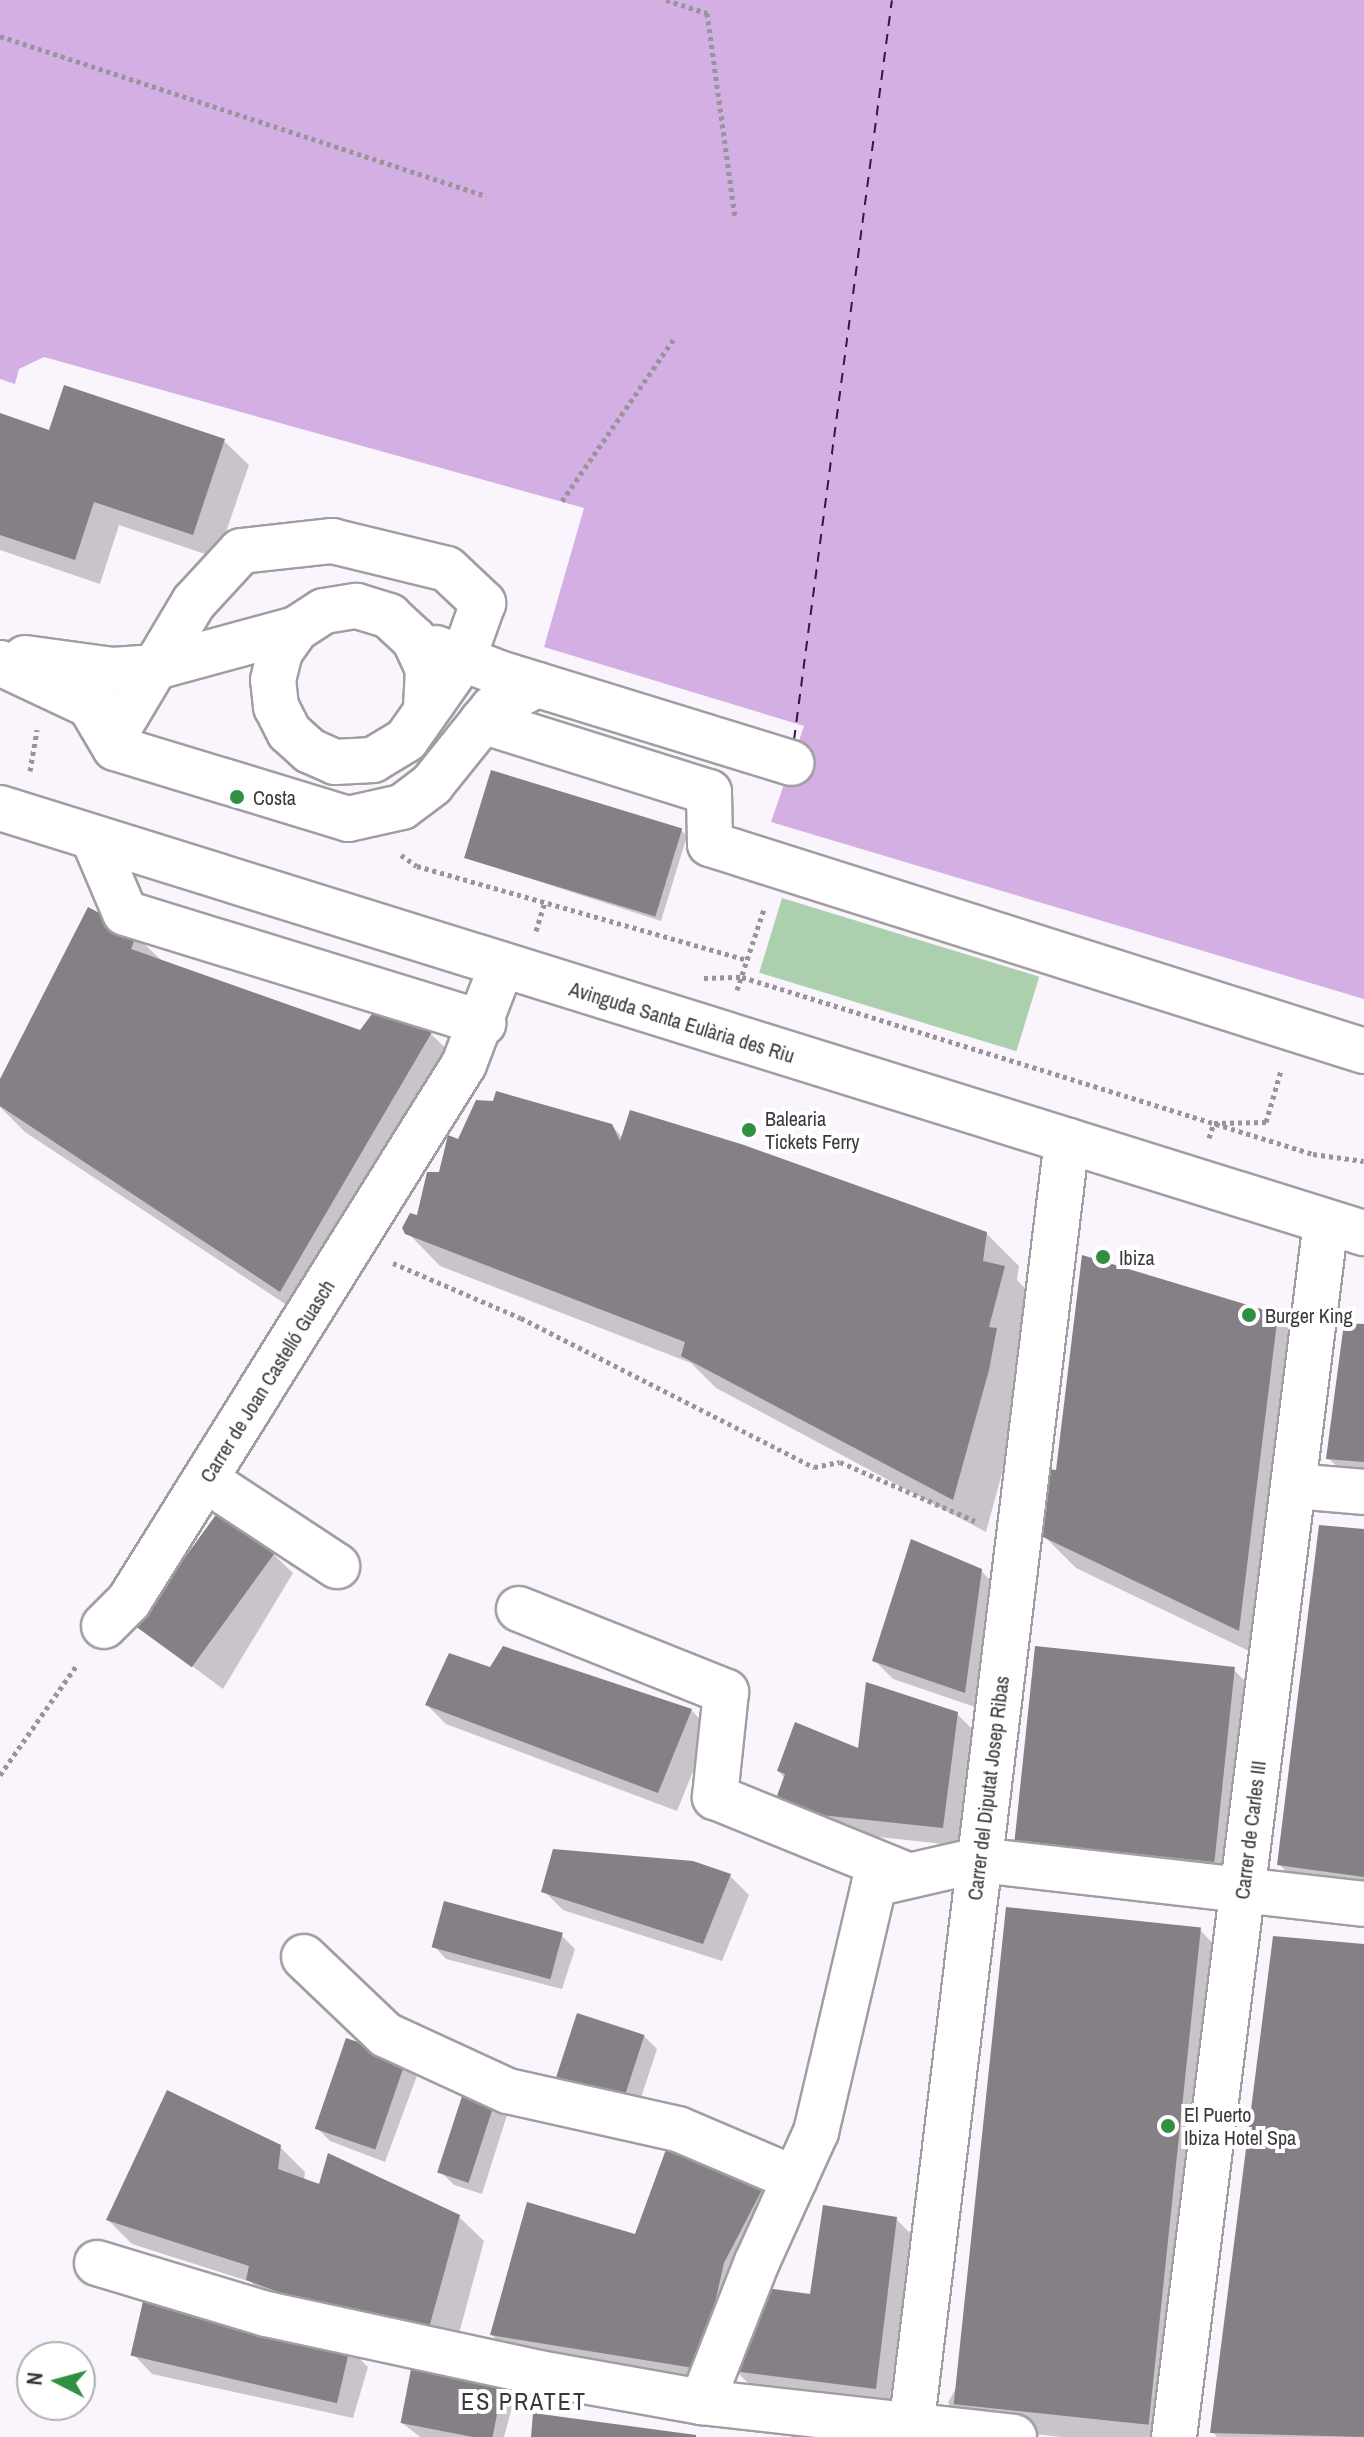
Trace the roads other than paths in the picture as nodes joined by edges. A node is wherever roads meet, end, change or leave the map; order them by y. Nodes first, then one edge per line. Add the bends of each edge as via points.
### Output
1 (296, 629) junction
2 (414, 639) junction
3 (0, 654) edge
4 (463, 659) junction
5 (0, 663) edge
6 (156, 667) junction
7 (537, 685) junction
8 (426, 707) junction
9 (106, 712) junction
10 (482, 721) junction
11 (335, 762) junction
12 (791, 763) dead end
13 (11, 812) edge
14 (94, 840) junction
15 (501, 967) junction
16 (483, 1023) junction
17 (1364, 1051) edge
18 (1067, 1140) junction
19 (1345, 1228) edge
20 (206, 1480) junction
21 (1293, 1486) junction
22 (1364, 1492) edge
23 (337, 1566) dead end
24 (519, 1609) dead end
25 (104, 1626) road end
26 (979, 1860) junction
27 (907, 1875) junction
28 (1242, 1890) junction
29 (1364, 1904) edge
30 (304, 1957) dead end
31 (795, 2179) junction
32 (97, 2263) dead end
33 (702, 2402) junction
34 (910, 2430) edge
35 (1014, 2437) edge
36 (1174, 2437) edge

1 - 2 street via 324,611 357,606 389,616
1 - 6 street
1 - 11 street via 280,652 273,680 276,707 299,742
2 - 4 street
2 - 8 street via 428,669
3 - 6 street via 113,670
4 - 6 street via 483,603 447,569 332,541 241,551 194,602
4 - 7 street
4 - 8 street
5 - 9 street
6 - 9 street
7 - 10 street via 493,708
7 - 12 street
8 - 11 street via 406,740 373,760
9 - 10 street via 115,748 348,819 402,807 432,784
9 - 11 street via 318,777
10 - 17 street via 709,792 710,844
13 - 14 street, Avinguda Santa Eulària des Riu
14 - 15 street, Avinguda Santa Eulària des Riu
14 - 16 street via 125,913
15 - 16 street, Carrer de Joan Castelló Guasch
15 - 18 street, Avinguda Santa Eulària des Riu
16 - 20 street, Carrer de Joan Castelló Guasch via 464,1064
18 - 19 street, Avinguda Santa Eulària des Riu
18 - 26 street, Carrer del Diputat Josep Ribas
19 - 21 street, Carrer de Carles III
20 - 23 street
20 - 25 street, Carrer de Joan Castelló Guasch via 129,1601
21 - 22 street
21 - 28 street, Carrer de Carles III via 1261,1600
24 - 27 street via 726,1692 715,1797
26 - 27 street
26 - 28 street
26 - 34 street, Carrer del Diputat Josep Ribas
27 - 31 street via 874,1884 816,2132
28 - 29 street
28 - 36 street, Carrer de Carles III
30 - 31 street via 386,2035 495,2085 678,2129
31 - 33 street
32 - 33 street via 361,2336
33 - 34 street
34 - 35 street

